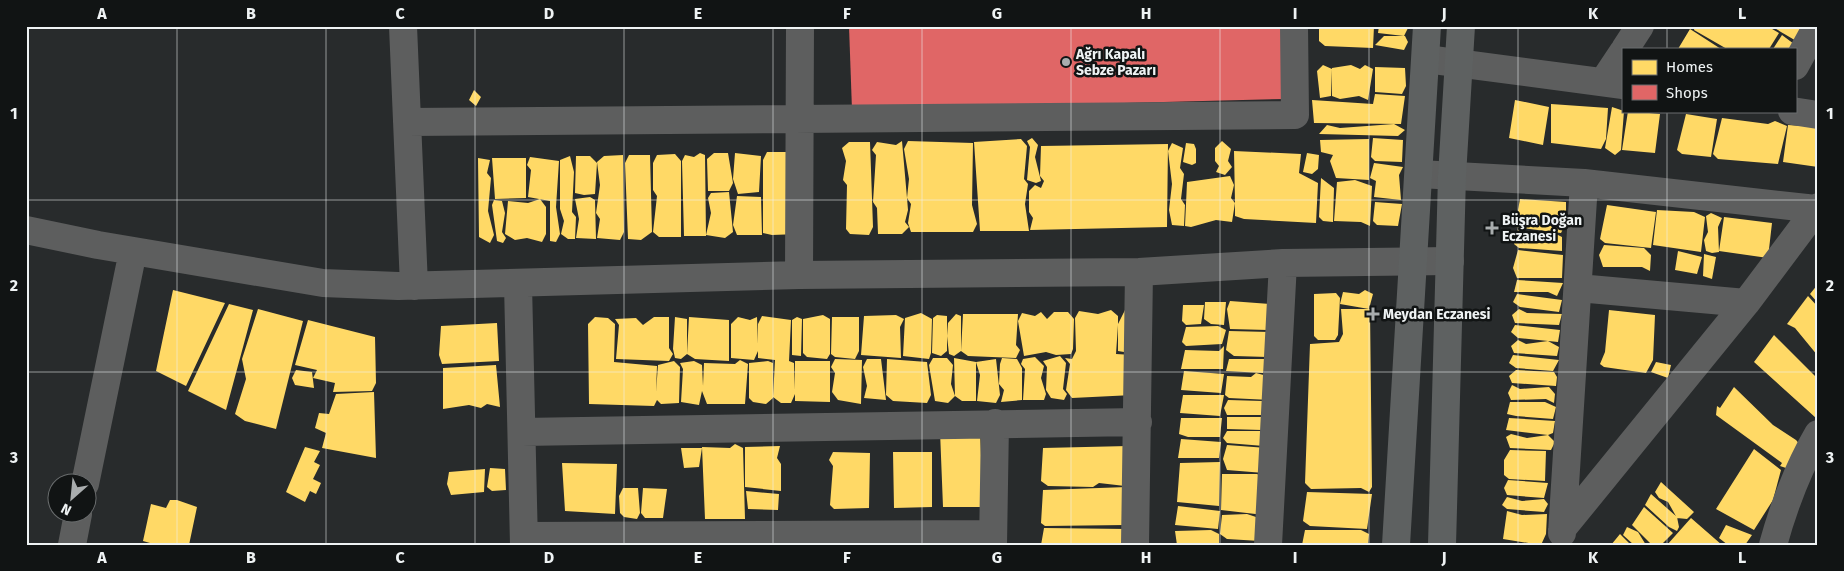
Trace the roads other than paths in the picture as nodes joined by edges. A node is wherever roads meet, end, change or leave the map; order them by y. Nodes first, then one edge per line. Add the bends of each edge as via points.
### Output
1 (403, 26) edge
2 (800, 26) edge
3 (1294, 26) edge
4 (1427, 26) edge
5 (1461, 26) edge
6 (1640, 26) edge
7 (1817, 26) edge
8 (1626, 48) edge
9 (1622, 55) edge
10 (1426, 59) junction
11 (1458, 63) junction
12 (1796, 64) edge
13 (1613, 84) edge
14 (1796, 112) edge
15 (1818, 115) edge
16 (800, 119) junction
17 (407, 122) junction
18 (1419, 174) junction
19 (1452, 176) junction
20 (1584, 183) junction
21 (1817, 208) edge
22 (26, 230) edge
23 (133, 251) junction
24 (1414, 261) junction
25 (1450, 261) junction
26 (1283, 263) junction
27 (1139, 272) junction
28 (799, 275) junction
29 (518, 284) junction
30 (414, 286) junction
31 (1578, 288) junction
32 (1746, 302) junction
33 (1138, 422) junction
34 (996, 423) junction
35 (522, 432) junction
36 (1818, 434) edge
37 (86, 474) edge
38 (76, 524) edge
39 (1562, 537) edge
40 (993, 539) edge
41 (524, 540) edge
42 (72, 545) edge
43 (1135, 545) edge
44 (1268, 545) edge
45 (1396, 545) edge
46 (1442, 545) edge
47 (1773, 545) edge

1 - 17 street
2 - 16 street
3 - 16 street via 1295,115
4 - 10 street
5 - 11 street
6 - 8 street
7 - 12 street
9 - 13 street
10 - 11 street
10 - 18 street
11 - 13 street
11 - 19 street
14 - 15 street
16 - 17 street
16 - 28 street
17 - 30 street
18 - 19 street
18 - 24 street
19 - 20 street
19 - 25 street
20 - 21 street
20 - 31 street
21 - 32 street
22 - 23 street
23 - 30 street via 323,283
23 - 37 street
24 - 25 street
24 - 26 street
24 - 45 street
25 - 46 street
26 - 27 street
26 - 44 street
27 - 28 street
27 - 33 street
28 - 29 street
29 - 30 street
29 - 35 street
31 - 32 street
31 - 39 street
32 - 39 street
33 - 34 street
33 - 43 street
34 - 35 street
34 - 40 street
35 - 41 street
36 - 47 street via 1802,460 1785,500
38 - 42 street
40 - 41 street

